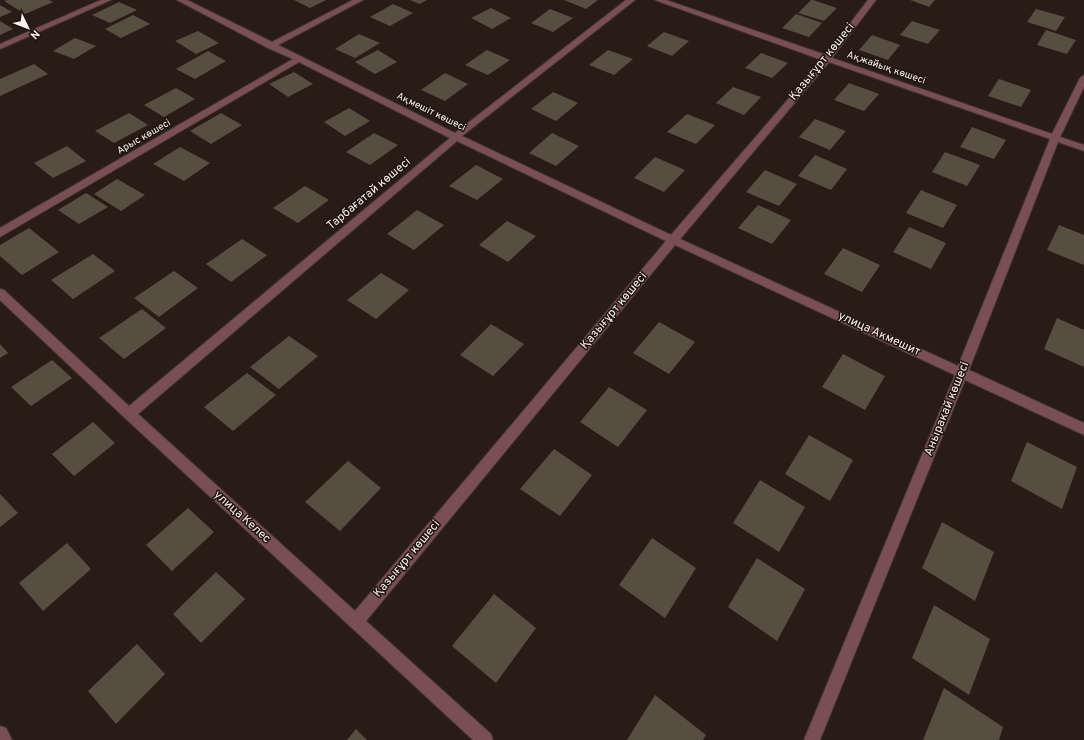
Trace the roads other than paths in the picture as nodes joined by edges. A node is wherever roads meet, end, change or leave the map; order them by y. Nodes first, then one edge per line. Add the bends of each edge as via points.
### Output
1 (107, 0) edge
2 (181, 0) edge
3 (359, 0) edge
4 (631, 0) edge
5 (659, 0) edge
6 (872, 0) edge
7 (271, 46) junction
8 (0, 47) edge
9 (298, 59) junction
10 (827, 59) junction
11 (1084, 78) edge
12 (456, 137) junction
13 (1055, 138) junction
14 (1084, 148) edge
15 (0, 233) edge
16 (673, 240) junction
17 (0, 293) edge
18 (962, 372) junction
19 (128, 414) junction
20 (1084, 428) edge
21 (356, 621) junction
22 (0, 734) edge
23 (4, 740) edge
24 (485, 740) edge
25 (812, 740) edge

1 - 8 street
2 - 7 street, Ақмешіт көшесі
3 - 7 street
4 - 12 street, Тарбағатай көшесі
5 - 10 street, Ақжайық көшесі
6 - 10 street, Қазығұрт көшесі
7 - 9 street, Ақмешіт көшесі
9 - 12 street, Ақмешіт көшесі
9 - 15 street, Арыс көшесі
10 - 13 street, Ақжайық көшесі
10 - 16 street, Қазығұрт көшесі
11 - 13 street, Аныракай көшесі
12 - 16 street, Ақмешіт көшесі
12 - 19 street, Тарбағатай көшесі
13 - 14 street, Ақжайық көшесі
13 - 18 street, Аныракай көшесі
16 - 18 street, улица Акмешит
16 - 21 street, Қазығұрт көшесі
17 - 19 street, улица Келеc
18 - 20 street, улица Акмешит
18 - 25 street, Аныракай көшесі
19 - 21 street, улица Келеc
21 - 24 street, улица Келеc
22 - 23 street

